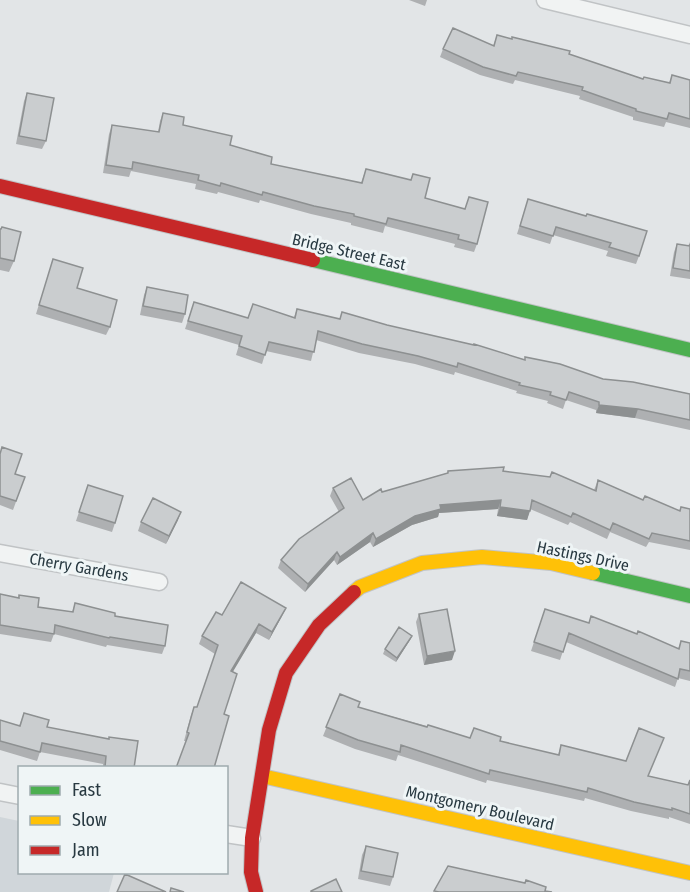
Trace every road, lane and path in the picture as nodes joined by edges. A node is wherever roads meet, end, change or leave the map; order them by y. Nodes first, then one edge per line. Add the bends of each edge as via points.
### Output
1 (545, 0) edge
2 (690, 35) edge
3 (0, 186) edge
4 (690, 350) edge
5 (0, 553) edge
6 (159, 582) dead end
7 (690, 596) edge
8 (262, 776) junction
9 (0, 792) edge
10 (18, 796) edge
11 (228, 834) edge
12 (252, 838) junction
13 (690, 873) edge
14 (256, 892) edge

1 - 2 street
3 - 4 street, Bridge Street East
5 - 6 street, Cherry Gardens
7 - 8 street, Hastings Drive via 551,563 482,557 422,563 360,587 319,626 286,673 269,730
8 - 12 street, Hastings Drive
8 - 13 street, Montgomery Boulevard
9 - 10 street
11 - 12 street
12 - 14 street, Hastings Drive via 251,872

